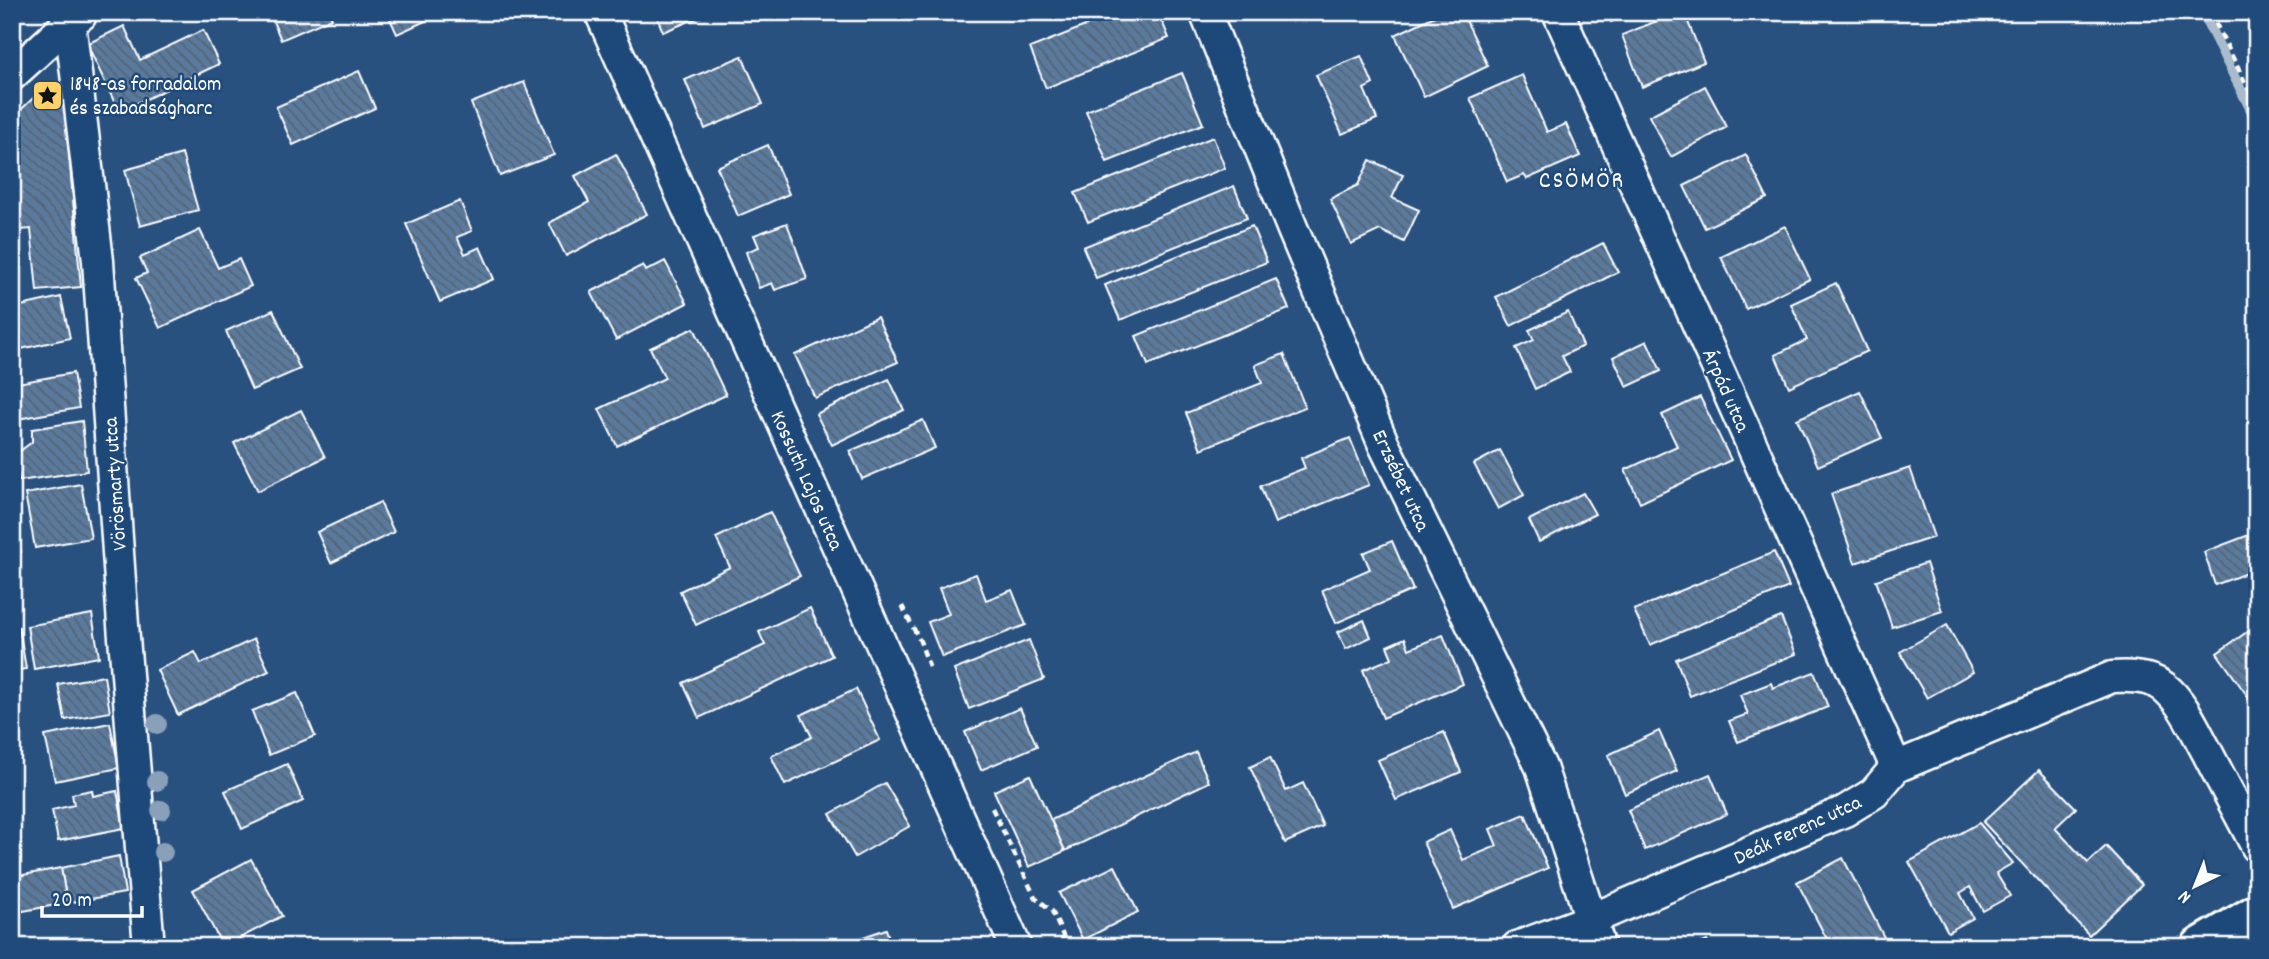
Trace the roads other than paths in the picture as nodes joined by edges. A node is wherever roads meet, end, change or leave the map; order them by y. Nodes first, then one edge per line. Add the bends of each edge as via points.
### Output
1 (600, 12) edge
2 (1205, 12) edge
3 (1558, 12) edge
4 (73, 16) edge
5 (12, 75) edge
6 (1896, 767) junction
7 (2257, 847) edge
8 (2257, 914) edge
9 (1596, 933) edge
10 (149, 947) edge
11 (1016, 947) edge
12 (1517, 947) edge
13 (2201, 947) edge

1 - 11 street, Kossuth Lajos utca
2 - 9 street, Erzsébet utca via 1384,445 1541,767
3 - 6 street, Árpád utca
4 - 5 street
4 - 10 street, Vörösmarty utca via 98,261
6 - 7 street, Deák Ferenc utca via 2112,677 2146,679 2162,685 2175,698
6 - 9 street, Deák Ferenc utca via 1874,793 1845,811
8 - 13 street
9 - 12 street, Deák Ferenc utca

